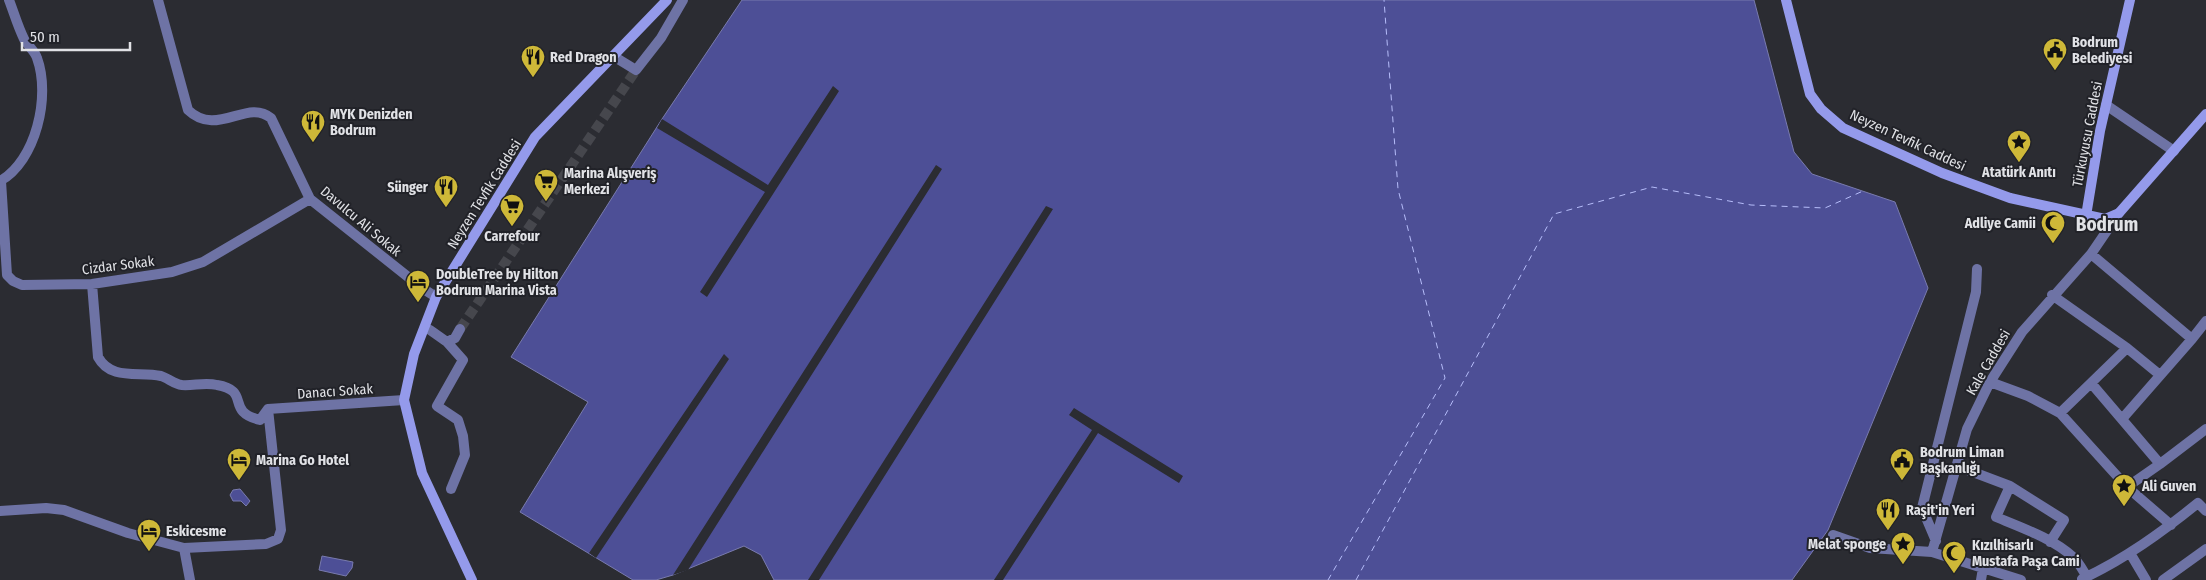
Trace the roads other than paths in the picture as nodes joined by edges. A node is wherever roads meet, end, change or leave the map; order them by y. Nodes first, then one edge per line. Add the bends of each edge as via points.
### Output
1 (9, 0) edge
2 (158, 0) edge
3 (667, 0) edge
4 (683, 0) edge
5 (1786, 0) edge
6 (2130, 0) edge
7 (618, 59) dead end
8 (2106, 105) junction
9 (2206, 114) edge
10 (2174, 151) junction
11 (1, 181) edge
12 (310, 199) junction
13 (2119, 213) junction
14 (2086, 216) junction
15 (2091, 254) junction
16 (1977, 269) dead end
17 (92, 284) junction
18 (2052, 295) junction
19 (436, 297) junction
20 (2206, 321) edge
21 (460, 329) tunnel mouth
22 (430, 330) dead end
23 (2192, 339) junction
24 (447, 342) junction
25 (2127, 348) junction
26 (2160, 375) junction
27 (1990, 382) junction
28 (2091, 383) junction
29 (404, 400) junction
30 (268, 409) junction
31 (2060, 413) junction
32 (2122, 419) junction
33 (2206, 429) edge
34 (2160, 464) junction
35 (1957, 466) junction
36 (2010, 486) junction
37 (2127, 487) junction
38 (451, 489) dead end
39 (2202, 500) edge
40 (0, 510) edge
41 (2206, 511) edge
42 (2171, 525) junction
43 (1833, 535) dead end
44 (1936, 541) junction
45 (2050, 542) junction
46 (184, 548) junction
47 (2206, 549) edge
48 (1932, 552) junction
49 (2130, 553) junction
50 (1983, 568) junction
51 (2084, 579) edge
52 (190, 580) edge
53 (472, 580) edge
54 (1981, 580) edge
55 (2021, 580) edge
56 (2146, 580) edge
57 (2163, 580) edge

1 - 11 street via 25,40 36,56 41,102 38,127 24,160 15,172
2 - 12 street, Davulcu Ali Sokak via 188,110 196,118 206,121 223,121 256,111 265,113 271,118
3 - 19 main road, Neyzen Tevfik Caddesi via 535,137
4 - 7 street via 661,38 636,70
5 - 14 main road, Neyzen Tevfik Caddesi via 1810,94 1821,109 1843,128 1942,173 2010,198
6 - 8 main road, Türkuyusu Caddesi
8 - 10 street
8 - 14 main road, Türkuyusu Caddesi
9 - 10 main road
10 - 13 main road
11 - 17 street, Cizdar Sokak via 7,274 13,281 22,285
12 - 17 street, Cizdar Sokak via 203,262 172,272
12 - 19 street, Davulcu Ali Sokak
13 - 14 main road, Neyzen Tevfik Caddesi via 2105,219
13 - 15 street, Kale Caddesi
15 - 18 street, Kale Caddesi
15 - 23 street
16 - 44 street via 1976,292 1922,508
17 - 30 street, Danacı Sokak via 98,357 103,366 112,371 158,376 184,385 228,387 237,395 239,407 248,417 260,420
18 - 25 street
18 - 27 street, Kale Caddesi via 2022,332
19 - 29 main road, Neyzen Tevfik Caddesi via 414,354
20 - 23 street
21 - 24 street via 455,338
22 - 24 street
23 - 26 street
24 - 38 street via 464,360 437,406 458,420 463,436 465,456
25 - 26 street
25 - 28 street
26 - 32 street
27 - 31 street via 2028,396
27 - 35 street, Kale Caddesi via 1967,429
28 - 31 street
28 - 32 street
29 - 30 street, Danacı Sokak
29 - 53 main road, Neyzen Tevfik Caddesi via 422,473
30 - 46 street via 281,530 278,539 266,544
31 - 37 street
32 - 34 street
33 - 34 street
34 - 37 street
35 - 36 street
35 - 44 street, Kale Caddesi
36 - 45 street via 2064,520
36 - 45 street via 1996,517
37 - 42 street
39 - 41 street
39 - 42 street
40 - 46 street via 64,510 128,533
42 - 49 street
43 - 48 street via 1870,548
44 - 48 street, Kale Caddesi
45 - 51 street via 2074,558
46 - 52 street
47 - 57 street
48 - 50 street
49 - 51 street
49 - 56 street
50 - 54 street
50 - 55 street

